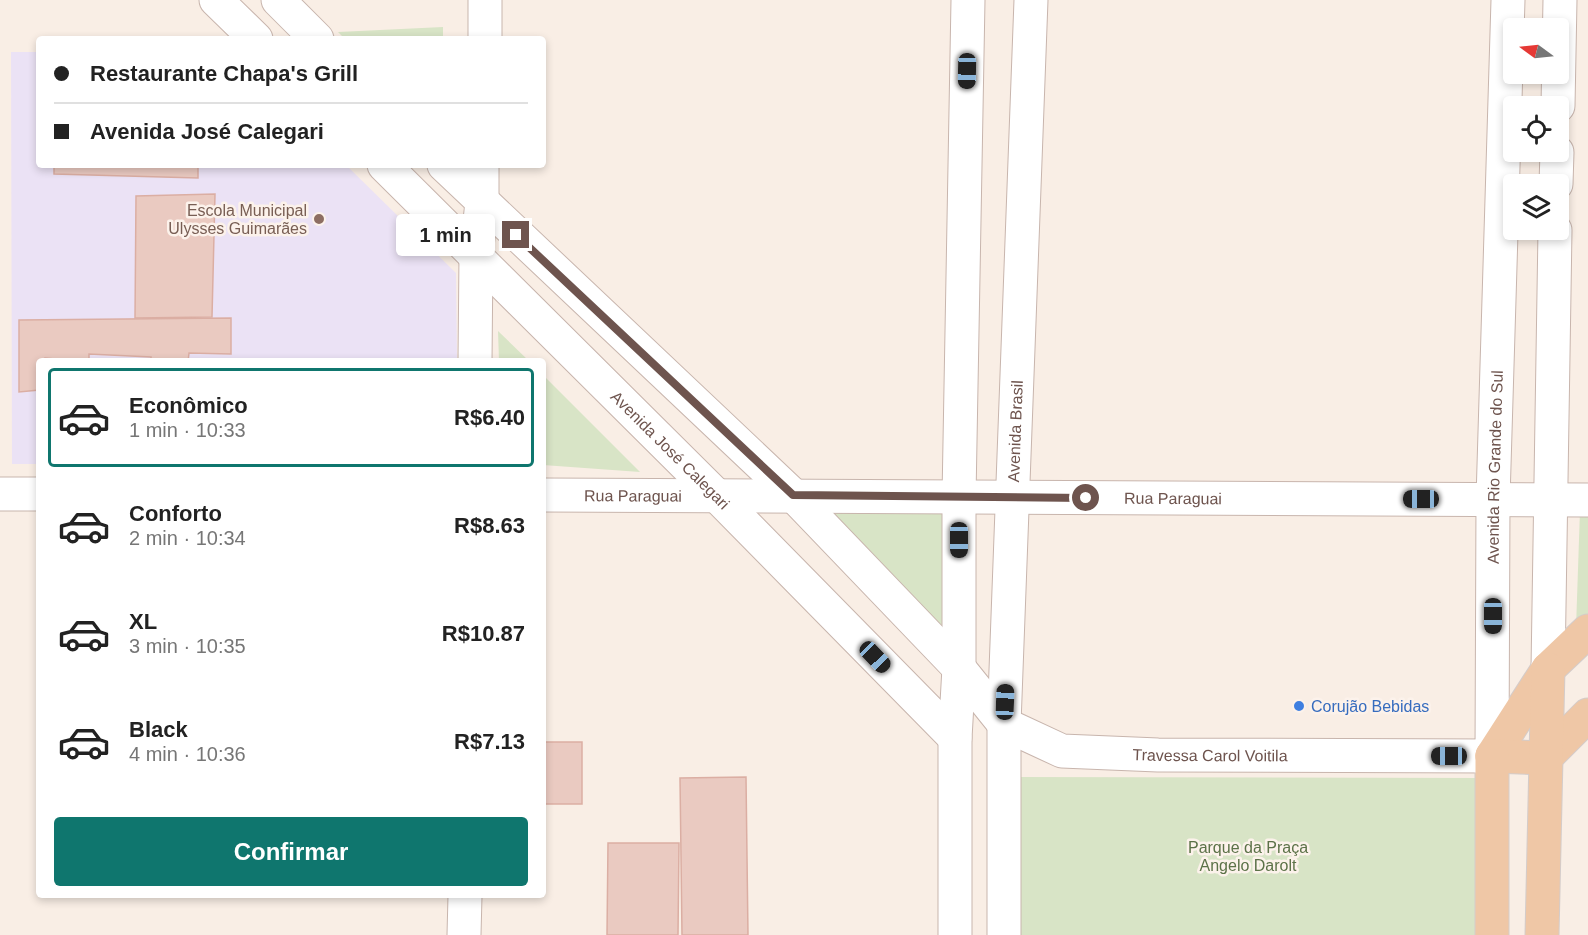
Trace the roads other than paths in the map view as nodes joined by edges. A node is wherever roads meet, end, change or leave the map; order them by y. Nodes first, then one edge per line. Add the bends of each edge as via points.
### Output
1 (216, 0) edge
2 (278, 0) edge
3 (485, 0) edge
4 (968, 0) edge
5 (1030, 0) edge
6 (1508, 0) edge
7 (1560, 0) edge
8 (253, 36) edge
9 (314, 36) edge
10 (485, 36) edge
11 (1558, 96) edge
12 (387, 168) edge
13 (447, 168) edge
14 (482, 168) edge
15 (482, 202) junction
16 (1555, 240) edge
17 (476, 255) junction
18 (475, 358) edge
19 (0, 494) edge
20 (36, 494) edge
21 (546, 495) edge
22 (716, 495) junction
23 (793, 495) junction
24 (959, 497) junction
25 (1014, 498) junction
26 (1493, 499) junction
27 (1549, 500) junction
28 (1588, 500) edge
29 (1588, 631) edge
30 (959, 668) junction
31 (1548, 669) junction
32 (1588, 715) edge
33 (1004, 724) junction
34 (955, 738) junction
35 (1492, 756) junction
36 (1545, 758) junction
37 (465, 898) edge
38 (464, 935) edge
39 (955, 935) edge
40 (1004, 935) edge
41 (1492, 935) edge
42 (1542, 935) edge

1 - 8 street
2 - 9 street
3 - 10 street
4 - 24 street
5 - 25 street, Avenida Brasil
6 - 26 street, Avenida Rio Grande do Sul
7 - 11 street
12 - 17 street, Avenida José Calegari
13 - 15 street
14 - 15 street
15 - 17 street
15 - 23 street
16 - 27 street
17 - 18 street
17 - 22 street, Avenida José Calegari
19 - 20 street
21 - 22 street, Rua Paraguai
22 - 23 street, Rua Paraguai
22 - 34 street, Avenida José Calegari
23 - 24 street, Rua Paraguai
23 - 30 street
24 - 25 street, Rua Paraguai
24 - 30 street
25 - 26 street, Rua Paraguai
25 - 33 street, Avenida Brasil
26 - 27 street, Rua Paraguai
26 - 35 street, Avenida Rio Grande do Sul
27 - 28 street, Rua Paraguai
27 - 31 street
29 - 31 main road
30 - 33 street, Travessa Carol Voitila
30 - 34 street
31 - 35 main road
31 - 36 main road
32 - 36 main road
33 - 35 street, Travessa Carol Voitila via 1062,751
33 - 40 street, Avenida Brasil
34 - 39 street
35 - 36 main road
35 - 41 main road, Avenida Rio Grande do Sul
36 - 42 main road
37 - 38 street

